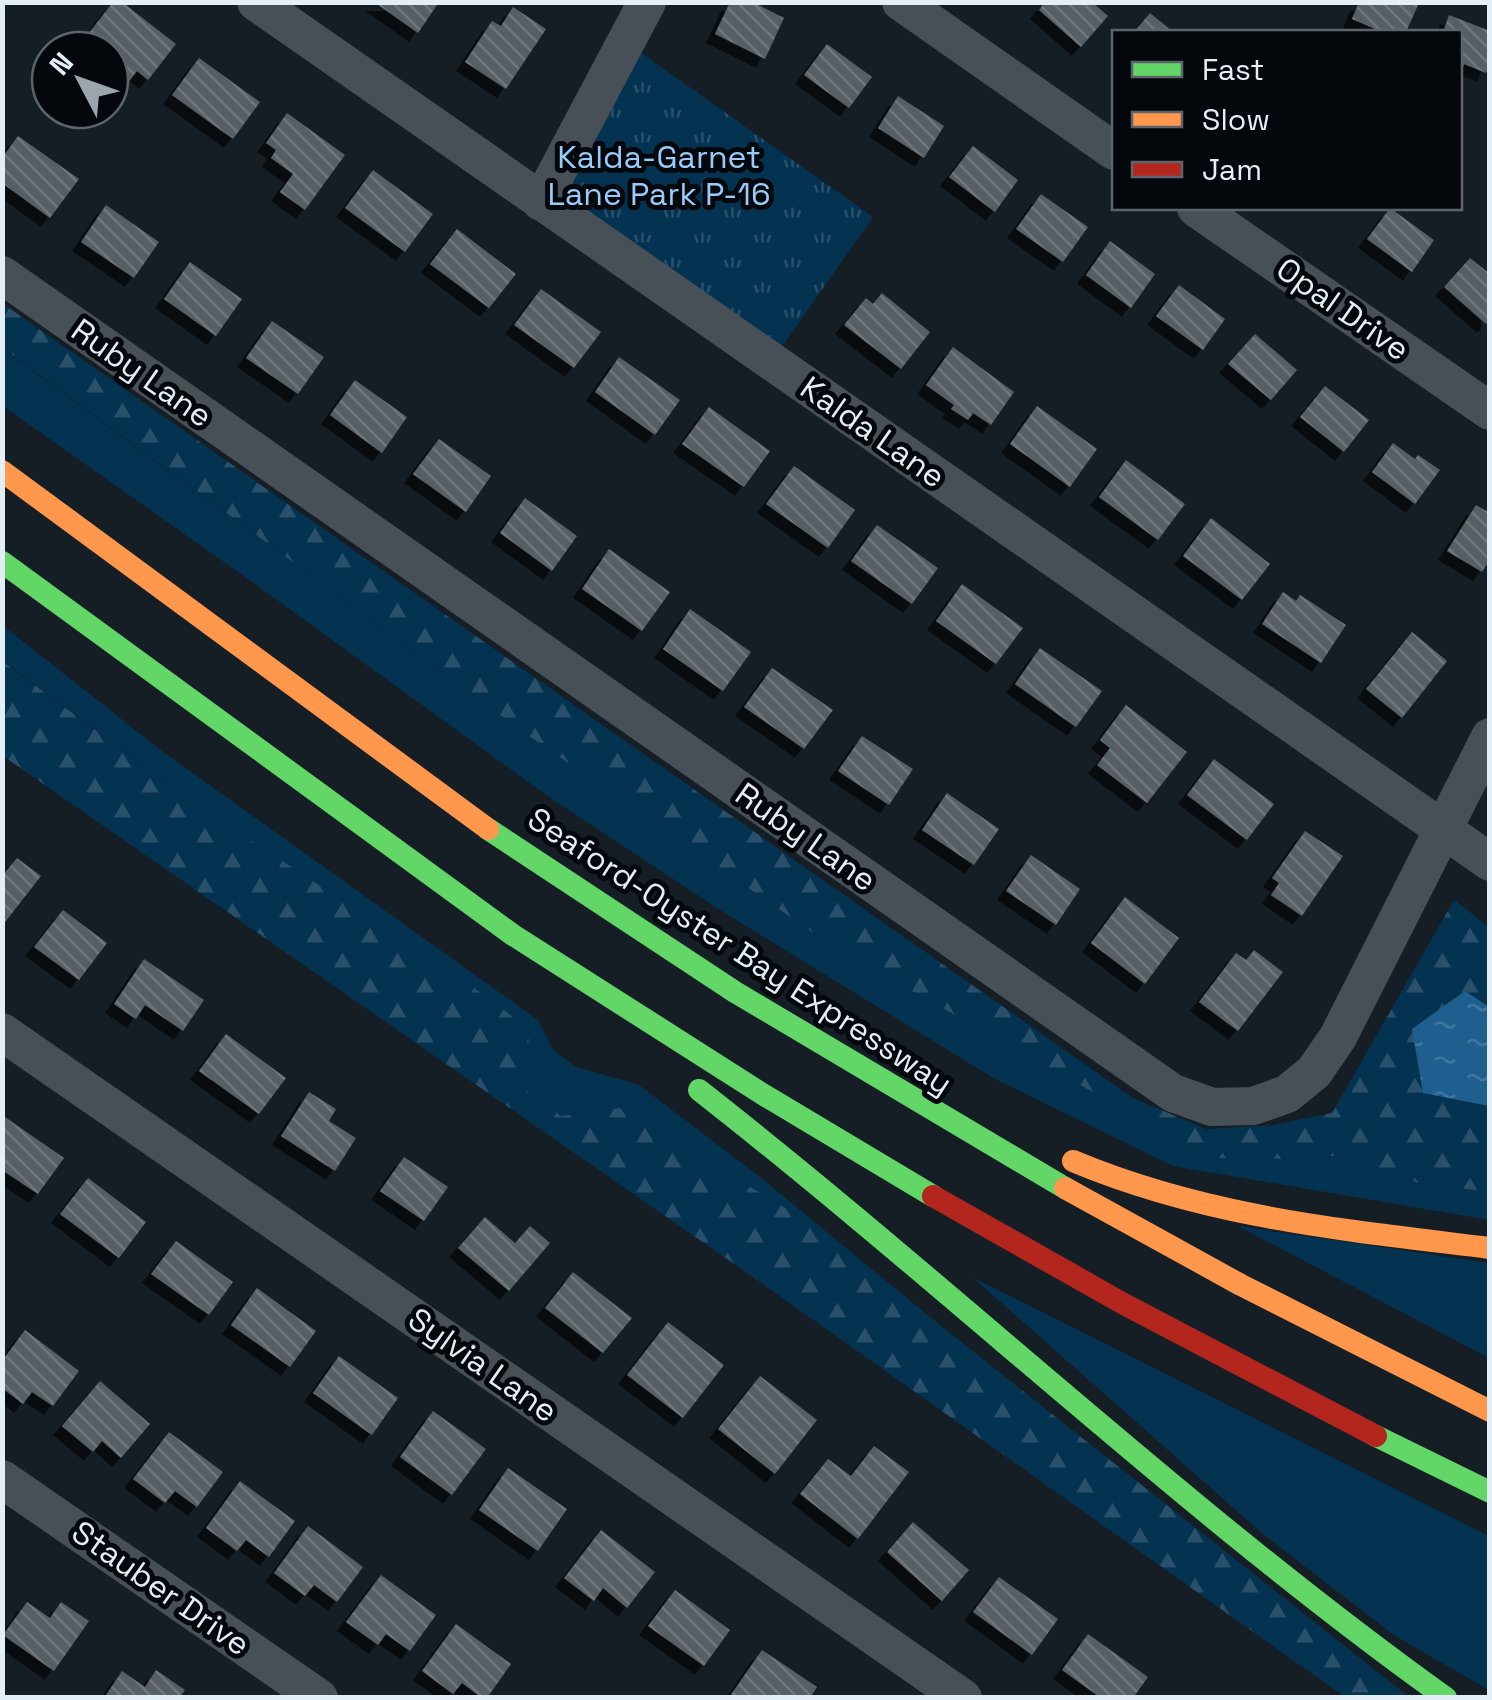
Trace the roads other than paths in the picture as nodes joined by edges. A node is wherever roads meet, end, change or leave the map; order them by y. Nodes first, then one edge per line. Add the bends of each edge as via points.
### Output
1 (256, 2) edge
2 (647, 2) edge
3 (901, 2) edge
4 (1112, 150) edge
5 (542, 202) junction
6 (1199, 210) edge
7 (2, 275) edge
8 (1490, 412) edge
9 (2, 471) edge
10 (2, 562) edge
11 (1490, 737) edge
12 (329, 804) junction
13 (1442, 830) junction
14 (1490, 862) edge
15 (765, 1010) junction
16 (2, 1032) edge
17 (636, 1041) dead end
18 (682, 1076) dead end
19 (1015, 1132) dead end
20 (1051, 1150) dead end
21 (1490, 1248) edge
22 (1490, 1411) edge
23 (1490, 1492) edge
24 (9, 1497) edge
25 (319, 1698) edge
26 (963, 1698) edge
27 (1446, 1698) edge

1 - 5 street, Kalda Lane
2 - 5 street
3 - 4 street
5 - 13 street, Kalda Lane
6 - 8 street, Opal Drive
7 - 13 street, Ruby Lane via 1173,1093 1212,1107 1254,1106 1287,1094 1314,1072
9 - 15 highway, Seaford-Oyster Bay Expressway via 523,852
10 - 12 highway
11 - 13 street, Ruby Lane
12 - 17 highway
12 - 23 highway via 528,945 928,1194 1308,1403
13 - 14 street, Kalda Lane
15 - 19 highway
15 - 22 highway, Seaford-Oyster Bay Expressway via 1170,1248
16 - 26 street, Sylvia Lane
18 - 27 highway via 873,1228 1281,1574
20 - 21 highway via 1168,1197 1252,1216
24 - 25 street, Stauber Drive

